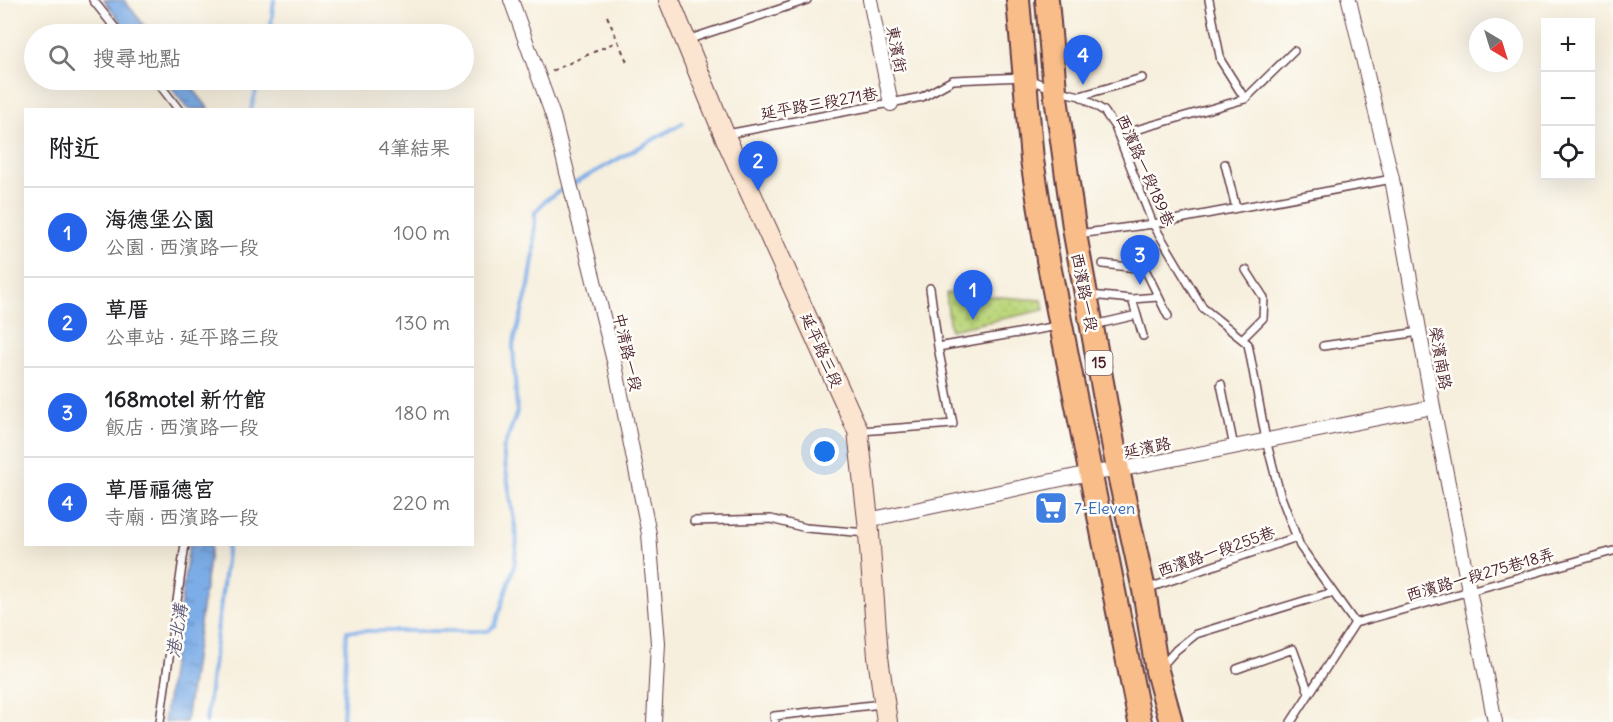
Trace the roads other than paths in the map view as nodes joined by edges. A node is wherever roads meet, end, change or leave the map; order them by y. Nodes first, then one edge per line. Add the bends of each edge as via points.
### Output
1 (93, 0) edge
2 (511, 0) edge
3 (669, 0) edge
4 (807, 0) edge
5 (870, 0) edge
6 (1018, 0) edge
7 (1047, 0) edge
8 (1209, 0) edge
9 (1349, 0) edge
10 (112, 24) edge
11 (686, 40) junction
12 (1294, 51) dead end
13 (1024, 77) junction
14 (1142, 78) dead end
15 (164, 90) edge
16 (1055, 90) junction
17 (1080, 96) junction
18 (1245, 99) junction
19 (891, 104) junction
20 (178, 108) edge
21 (724, 134) junction
22 (1118, 135) junction
23 (1225, 165) dead end
24 (1392, 179) junction
25 (1236, 208) junction
26 (1153, 224) junction
27 (1075, 234) junction
28 (1103, 264) dead end
29 (1246, 270) dead end
30 (930, 288) dead end
31 (1086, 295) junction
32 (1158, 297) junction
33 (1132, 299) junction
34 (1137, 315) junction
35 (1168, 316) dead end
36 (1061, 325) junction
37 (1092, 326) junction
38 (1419, 332) junction
39 (1143, 336) dead end
40 (1242, 339) junction
41 (1323, 346) dead end
42 (938, 347) junction
43 (1221, 384) dead end
44 (1433, 407) junction
45 (858, 431) junction
46 (1266, 440) junction
47 (1234, 447) junction
48 (1118, 470) junction
49 (1090, 473) junction
50 (694, 521) dead end
51 (869, 526) junction
52 (1297, 537) junction
53 (185, 546) edge
54 (1613, 551) edge
55 (1144, 590) junction
56 (1469, 591) junction
57 (1333, 592) junction
58 (1355, 623) junction
59 (1237, 669) dead end
60 (1157, 671) junction
61 (1310, 693) junction
62 (885, 713) edge
63 (160, 722) edge
64 (654, 722) edge
65 (775, 722) edge
66 (1140, 722) edge
67 (1171, 722) edge
68 (1291, 722) edge
69 (1495, 722) edge

1 - 10 lane
2 - 64 street, 中清路一段 via 553,116 615,365 649,534 658,643
3 - 11 street, 延平路三段
4 - 11 lane
5 - 19 street, 東濱街
6 - 13 main road, 西濱路一段 / 15
7 - 16 main road, 西濱路一段 / 15
8 - 18 lane via 1221,61
9 - 24 street, 榮濱南路
11 - 21 street, 延平路三段
12 - 18 lane
13 - 16 lane, 延平路三段271巷
13 - 19 lane, 延平路三段271巷 via 953,80 922,97
13 - 36 main road, 西濱路一段 / 15 via 1032,160
14 - 17 lane
15 - 20 lane
16 - 17 lane, 西濱路一段189巷
16 - 27 main road, 西濱路一段 / 15
17 - 22 lane, 西濱路一段189巷 via 1104,111
18 - 22 lane
19 - 21 lane, 延平路三段271巷
21 - 45 street, 延平路三段
22 - 26 lane, 西濱路一段189巷
23 - 25 lane
24 - 25 lane
24 - 38 street, 榮濱南路
25 - 26 lane
26 - 27 lane
26 - 40 lane, 西濱路一段189巷 via 1203,308
27 - 31 main road, 西濱路一段 / 15
28 - 32 lane via 1145,269
29 - 40 lane via 1264,298 1263,318
30 - 42 lane
31 - 33 lane
31 - 37 main road, 西濱路一段 / 15
32 - 33 lane
32 - 35 lane
33 - 34 lane
34 - 37 lane
34 - 39 lane
36 - 42 lane
36 - 49 main road, 西濱路一段 / 15
37 - 48 main road, 西濱路一段 / 15
38 - 41 lane
38 - 44 street, 榮濱南路
40 - 46 lane via 1248,344
42 - 45 lane via 953,424
43 - 47 lane
44 - 46 street, 延濱路
44 - 56 street, 榮濱南路
45 - 51 street, 延平路三段
46 - 47 street, 延濱路
46 - 52 lane via 1280,494
47 - 48 street, 延濱路
48 - 49 street, 延濱路
48 - 55 main road, 西濱路一段 / 15
49 - 51 street, 延濱路
49 - 66 main road, 西濱路一段 / 15
50 - 51 lane via 771,519 806,528
51 - 62 street, 延平路三段
52 - 55 lane, 西濱路一段255巷
52 - 57 lane
53 - 63 lane
54 - 56 lane, 西濱路一段275巷18弄
55 - 60 main road, 西濱路一段 / 15
56 - 58 lane, 西濱路一段275巷18弄
56 - 69 street, 榮濱南路
57 - 58 lane
57 - 60 lane via 1196,634
58 - 61 lane
59 - 61 lane via 1293,649
60 - 67 main road, 西濱路一段 / 15
61 - 68 lane
62 - 65 lane via 774,716

